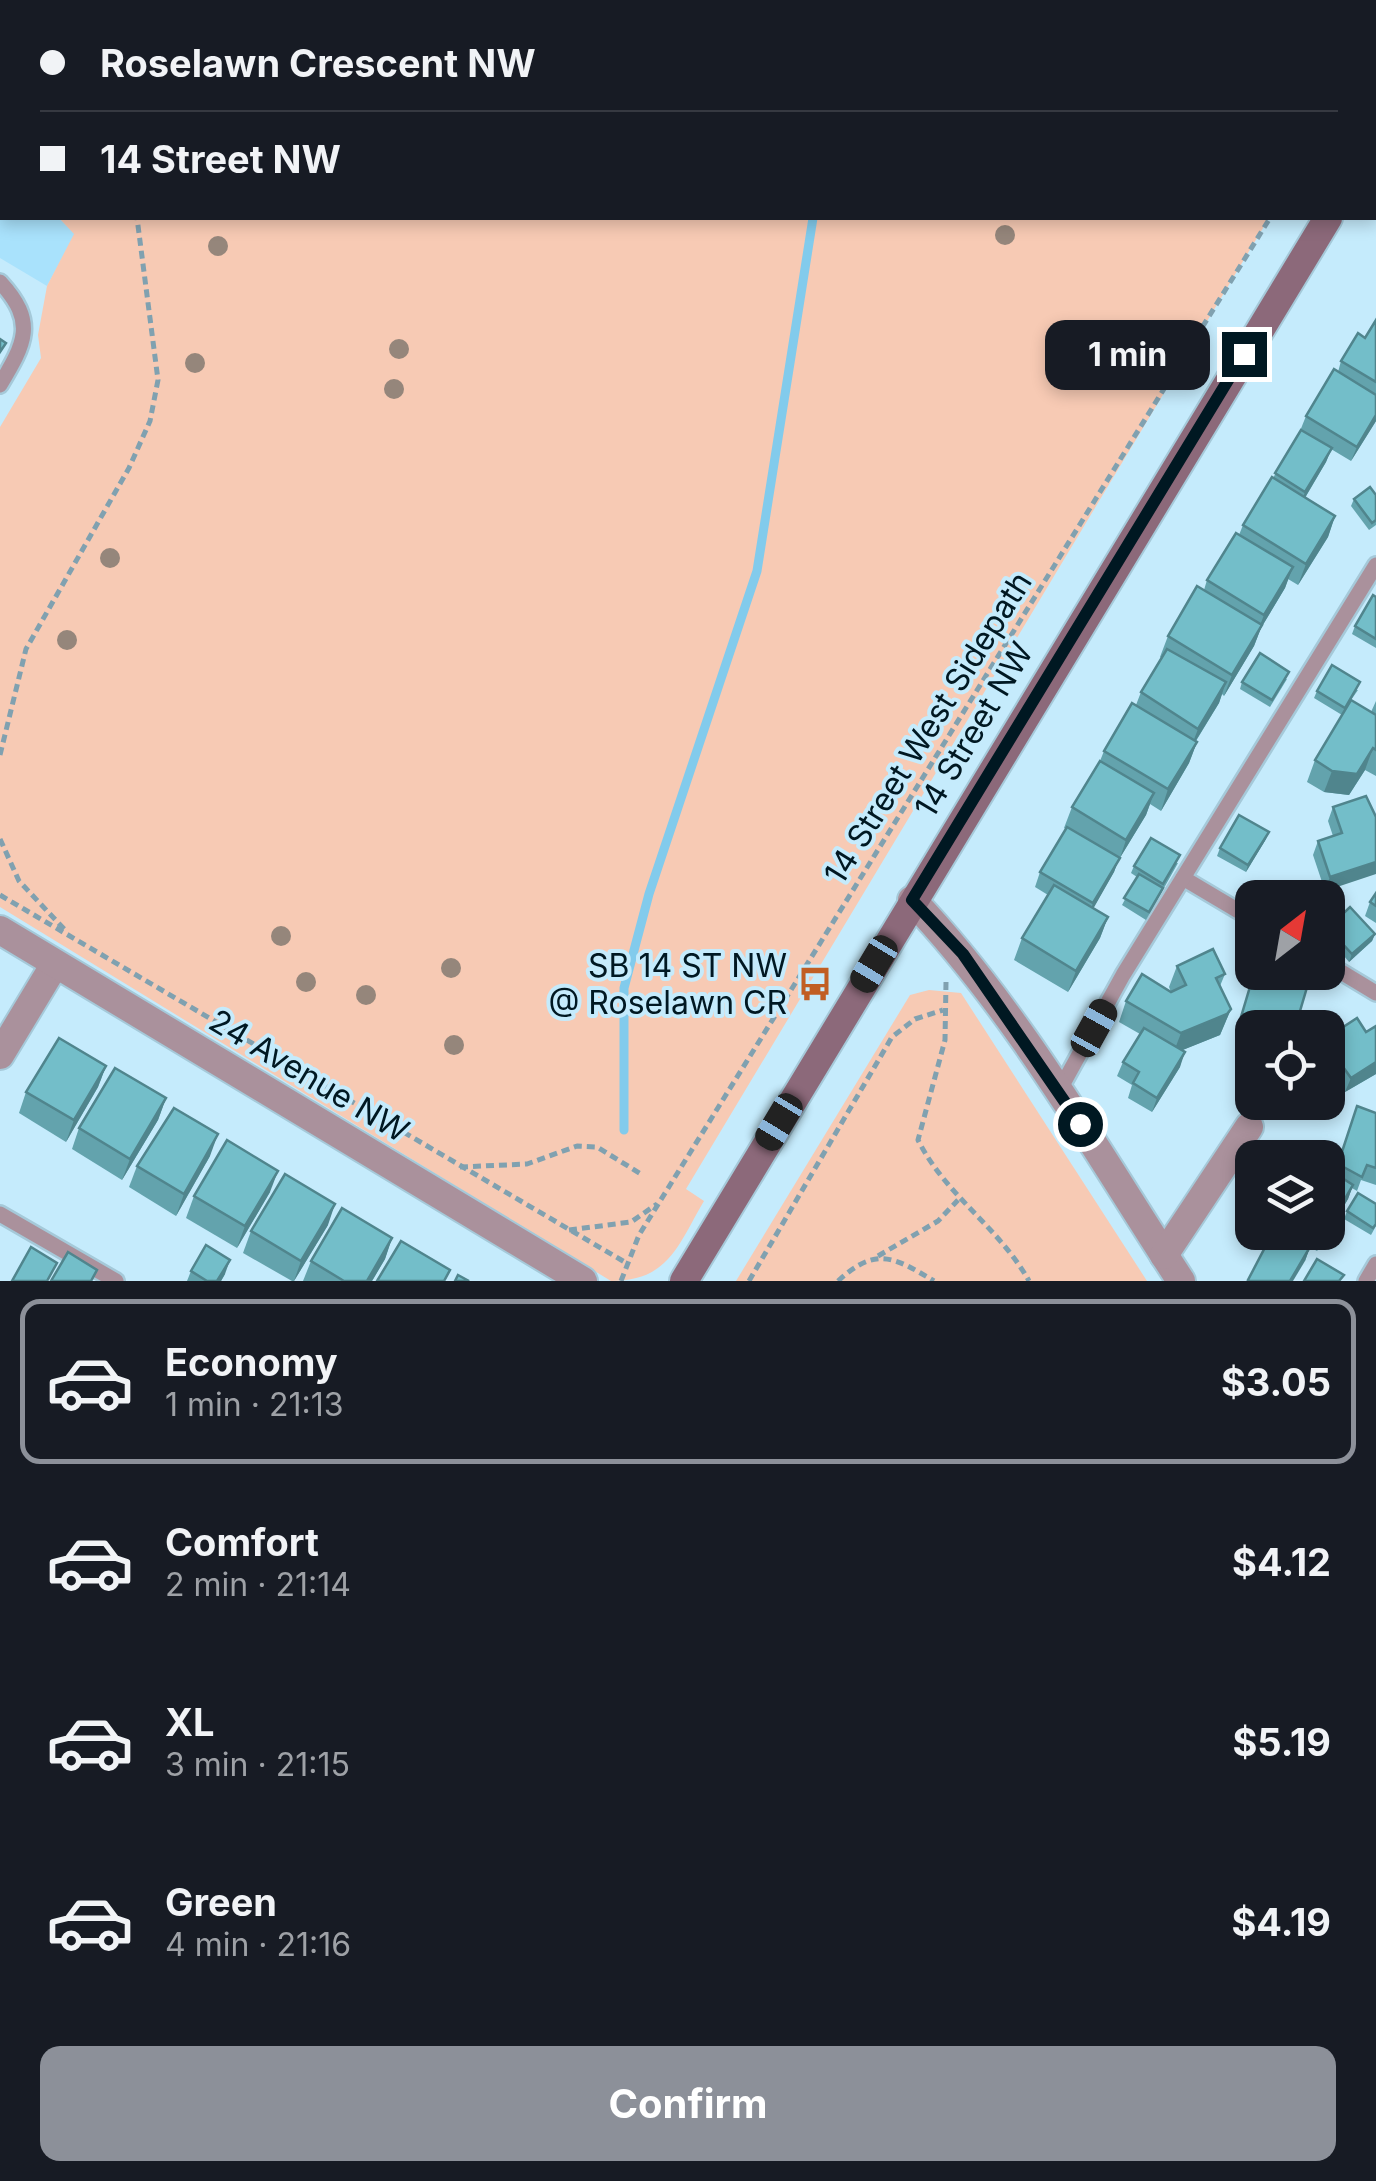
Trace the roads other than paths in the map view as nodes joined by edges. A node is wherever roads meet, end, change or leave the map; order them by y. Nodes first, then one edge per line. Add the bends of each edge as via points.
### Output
1 (1327, 220) edge
2 (0, 282) edge
3 (0, 385) edge
4 (1376, 565) edge
5 (1183, 878) junction
6 (912, 900) junction
7 (1235, 910) edge
8 (0, 930) edge
9 (55, 964) junction
10 (1345, 974) edge
11 (1376, 993) edge
12 (0, 1055) edge
13 (1059, 1091) junction
14 (1249, 1127) dead end
15 (0, 1214) edge
16 (1164, 1255) junction
17 (1376, 1264) edge
18 (116, 1281) edge
19 (583, 1281) edge
20 (684, 1281) edge
21 (1181, 1281) edge
22 (1366, 1281) edge

1 - 6 main road, 14 Street NW
2 - 3 lane via 17,300 25,327 24,345
4 - 5 lane
5 - 7 lane
5 - 13 lane
6 - 13 street via 963,954
6 - 20 main road, 14 Street NW
8 - 9 street, 24 Avenue NW
9 - 12 street
9 - 19 street, 24 Avenue NW
10 - 11 lane
13 - 16 street
14 - 16 street
15 - 18 lane
16 - 21 street
17 - 22 lane

